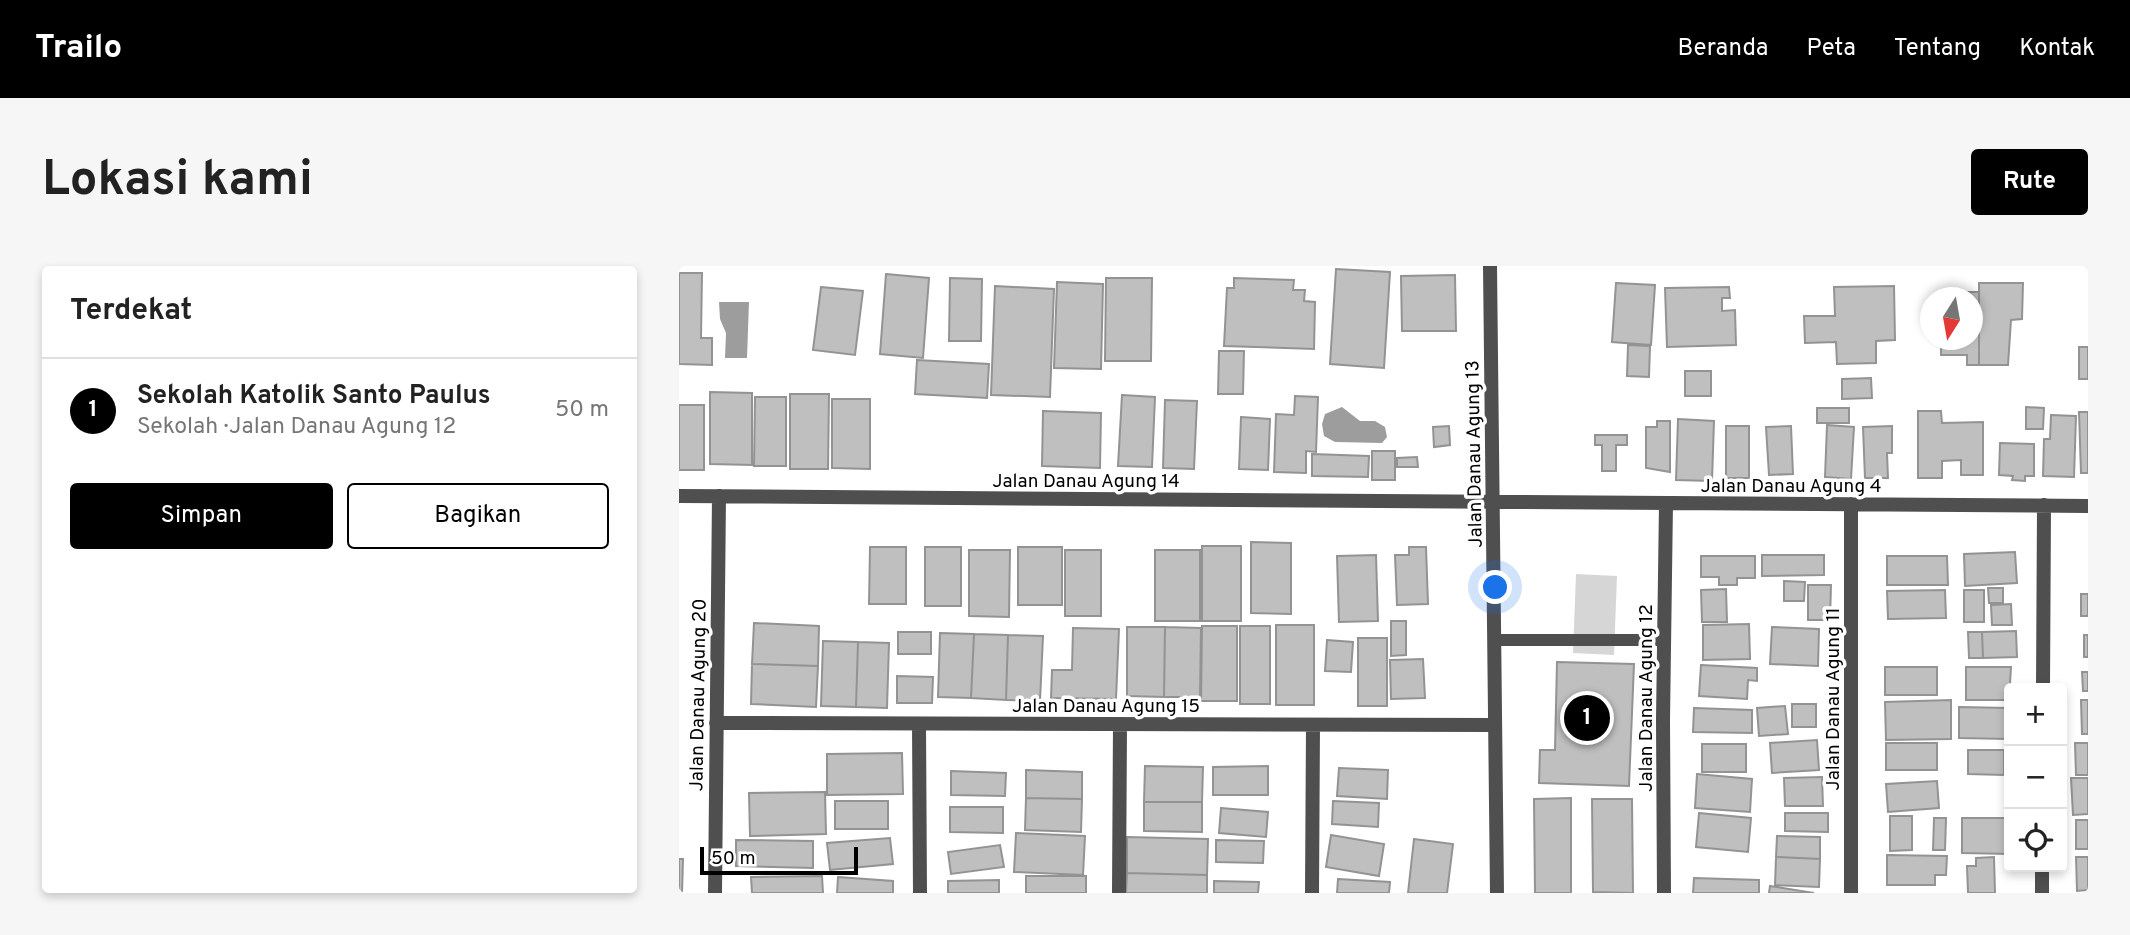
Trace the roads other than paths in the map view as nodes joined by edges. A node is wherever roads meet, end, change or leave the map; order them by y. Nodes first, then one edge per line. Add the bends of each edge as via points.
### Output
1 (1490, 266) edge
2 (679, 496) edge
3 (719, 496) junction
4 (1493, 502) junction
5 (1666, 503) junction
6 (1851, 504) junction
7 (2044, 505) junction
8 (2088, 506) edge
9 (1495, 640) junction
10 (1664, 640) junction
11 (2043, 683) edge
12 (716, 723) junction
13 (919, 724) junction
14 (1120, 724) junction
15 (1313, 725) junction
16 (1495, 725) junction
17 (2042, 872) edge
18 (715, 893) edge
19 (920, 893) edge
20 (1119, 893) edge
21 (1312, 893) edge
22 (1497, 893) edge
23 (1664, 893) edge
24 (1851, 893) edge
25 (2042, 893) edge

1 - 4 street, Jalan Danau Agung 13
2 - 3 street, Jalan Danau Agung 14
3 - 4 street, Jalan Danau Agung 14
3 - 12 street, Jalan Danau Agung 20
4 - 5 street, Jalan Danau Agung 4
4 - 9 street, Jalan Danau Agung 13
5 - 6 street, Jalan Danau Agung 4
5 - 10 street, Jalan Danau Agung 12
6 - 7 street, Jalan Danau Agung 4
6 - 24 street, Jalan Danau Agung 11
7 - 8 street, Jalan Danau Agung 4
7 - 11 street
9 - 10 lane
9 - 16 street, Jalan Danau Agung 13
10 - 23 street, Jalan Danau Agung 12
12 - 13 street, Jalan Danau Agung 15
12 - 18 street, Jalan Danau Agung 20
13 - 14 street, Jalan Danau Agung 15
13 - 19 street
14 - 15 street, Jalan Danau Agung 15
14 - 20 street
15 - 16 street, Jalan Danau Agung 15
15 - 21 street
16 - 22 street, Jalan Danau Agung 13
17 - 25 street

